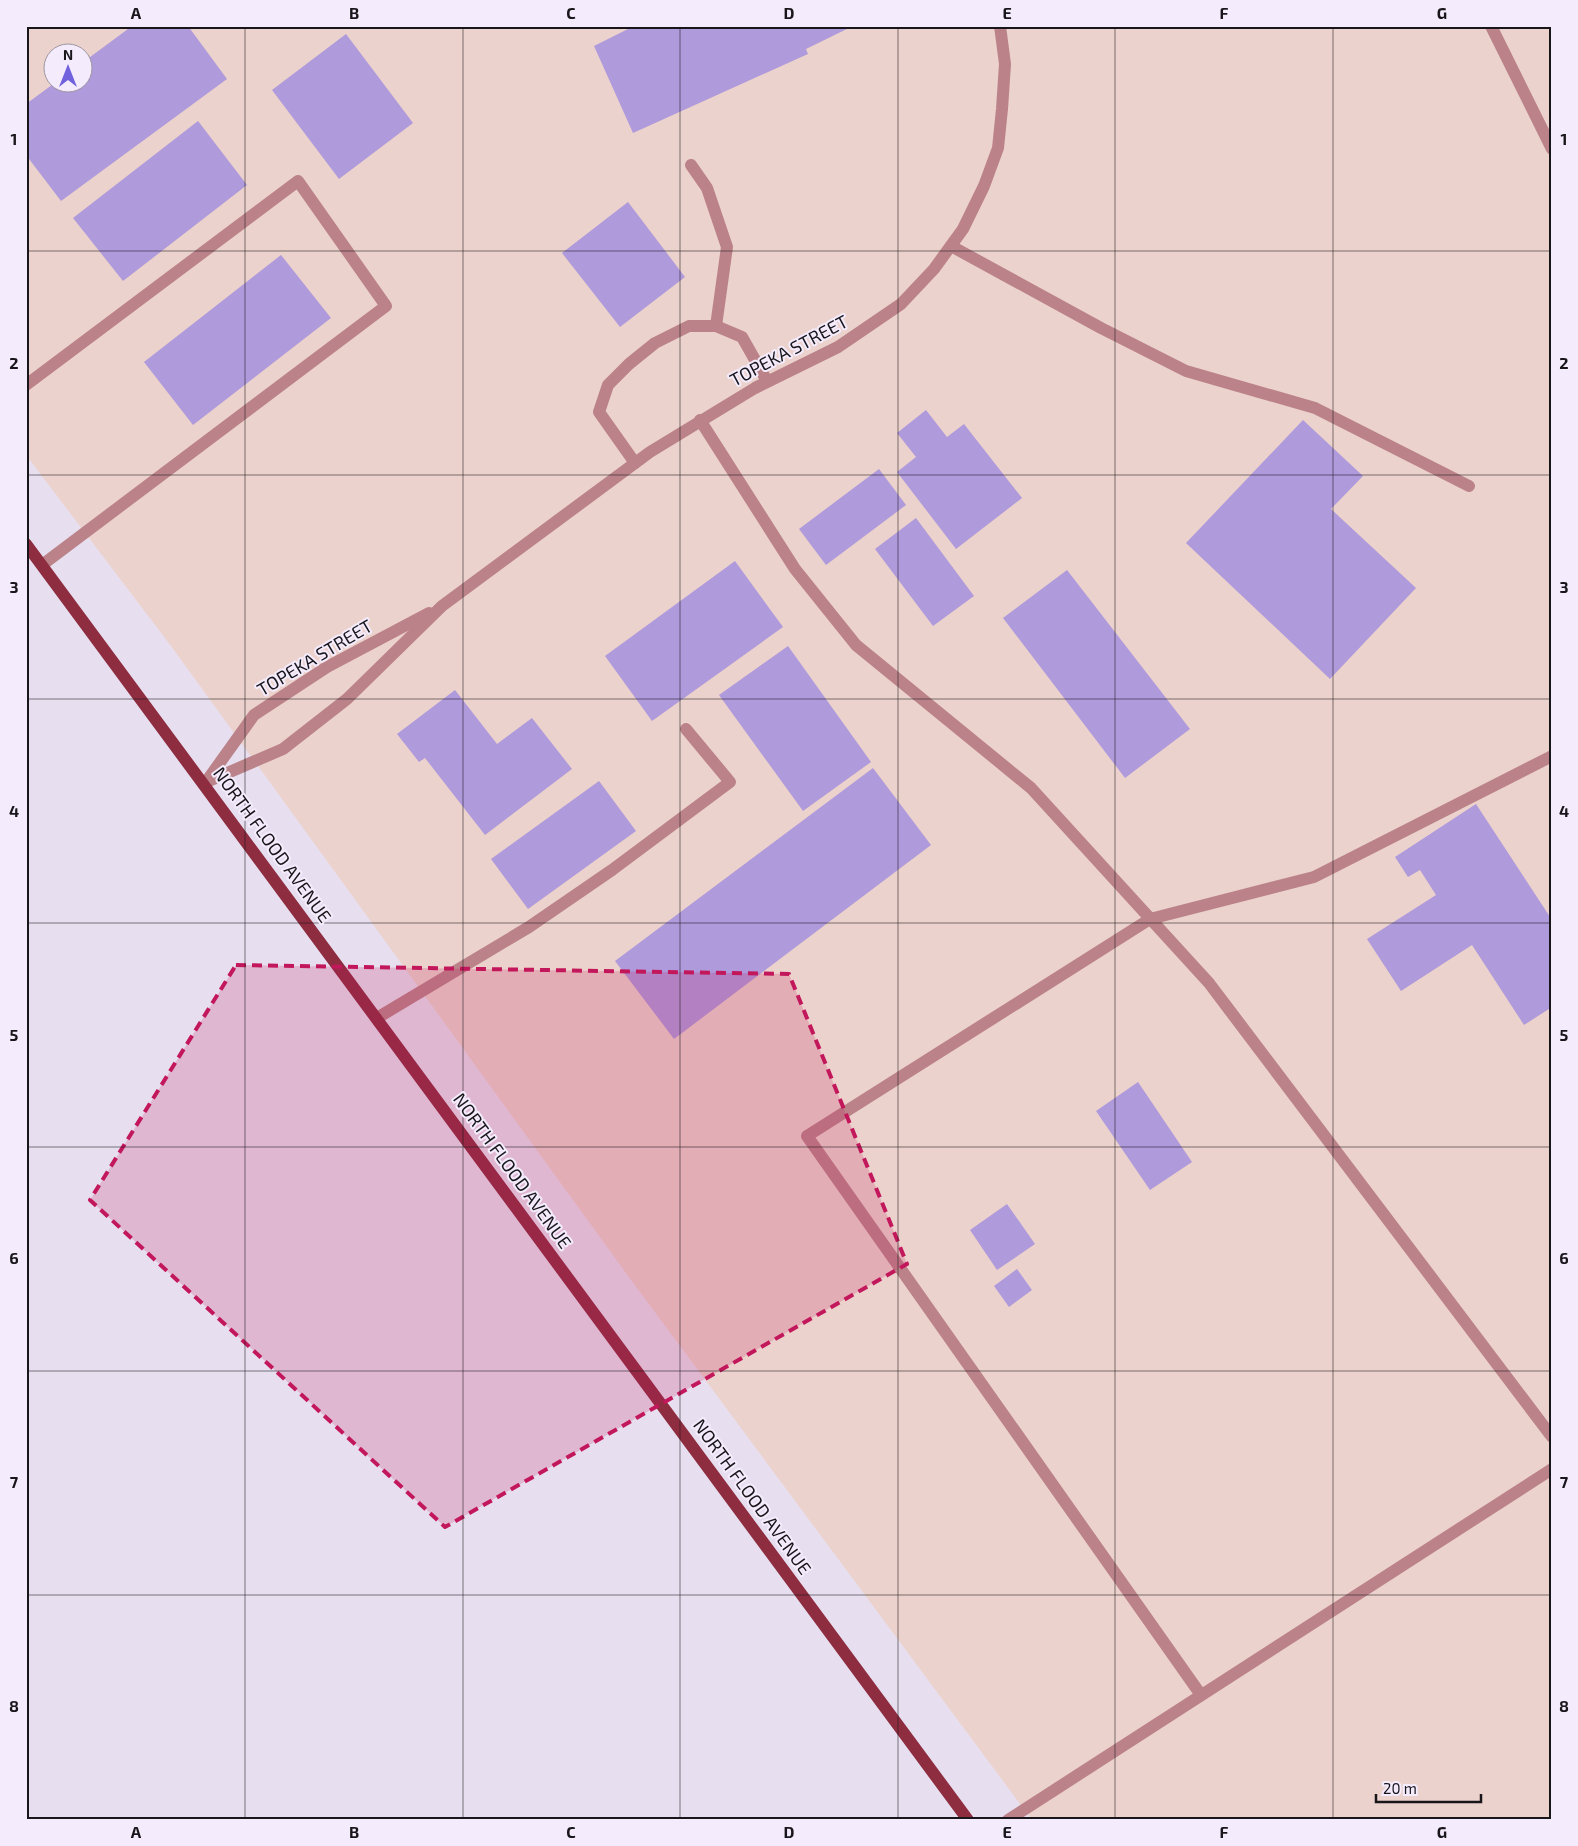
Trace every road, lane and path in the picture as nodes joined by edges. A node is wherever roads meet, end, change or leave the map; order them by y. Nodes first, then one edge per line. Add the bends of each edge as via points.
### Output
1 (1000, 26) edge
2 (1491, 26) edge
3 (1552, 149) edge
4 (691, 165) dead end
5 (952, 246) junction
6 (716, 326) junction
7 (768, 381) junction
8 (26, 385) edge
9 (700, 420) junction
10 (635, 464) junction
11 (1469, 486) dead end
12 (26, 544) edge
13 (42, 565) junction
14 (442, 606) junction
15 (686, 729) dead end
16 (1552, 756) edge
17 (204, 783) junction
18 (1150, 919) junction
19 (377, 1018) junction
20 (1552, 1437) edge
21 (1552, 1469) edge
22 (1202, 1695) junction
23 (968, 1820) edge
24 (1008, 1820) edge

1 - 5 street, TOPEKA STREET via 1005,64 998,148 964,229
2 - 3 street
4 - 6 street via 707,188 727,247
5 - 7 street, TOPEKA STREET via 901,304 874,325 838,347
5 - 11 street via 1186,371 1315,408
6 - 7 street via 742,337
6 - 10 street via 689,326 655,344 608,385 599,412
7 - 9 street, TOPEKA STREET
8 - 13 street via 298,182 386,306
9 - 10 street, TOPEKA STREET
9 - 18 street via 795,569 856,645 1031,788
10 - 14 street, TOPEKA STREET
12 - 13 main road, NORTH FLOOD AVENUE
13 - 17 main road, NORTH FLOOD AVENUE
14 - 17 street, TOPEKA STREET via 347,699 283,749
14 - 17 street, TOPEKA STREET via 327,667 254,715
15 - 19 street via 730,782 529,927
16 - 18 street via 1314,877
17 - 19 main road, NORTH FLOOD AVENUE
18 - 20 street via 1209,983
18 - 22 street via 807,1136
19 - 23 main road, NORTH FLOOD AVENUE
21 - 22 street
22 - 24 street

